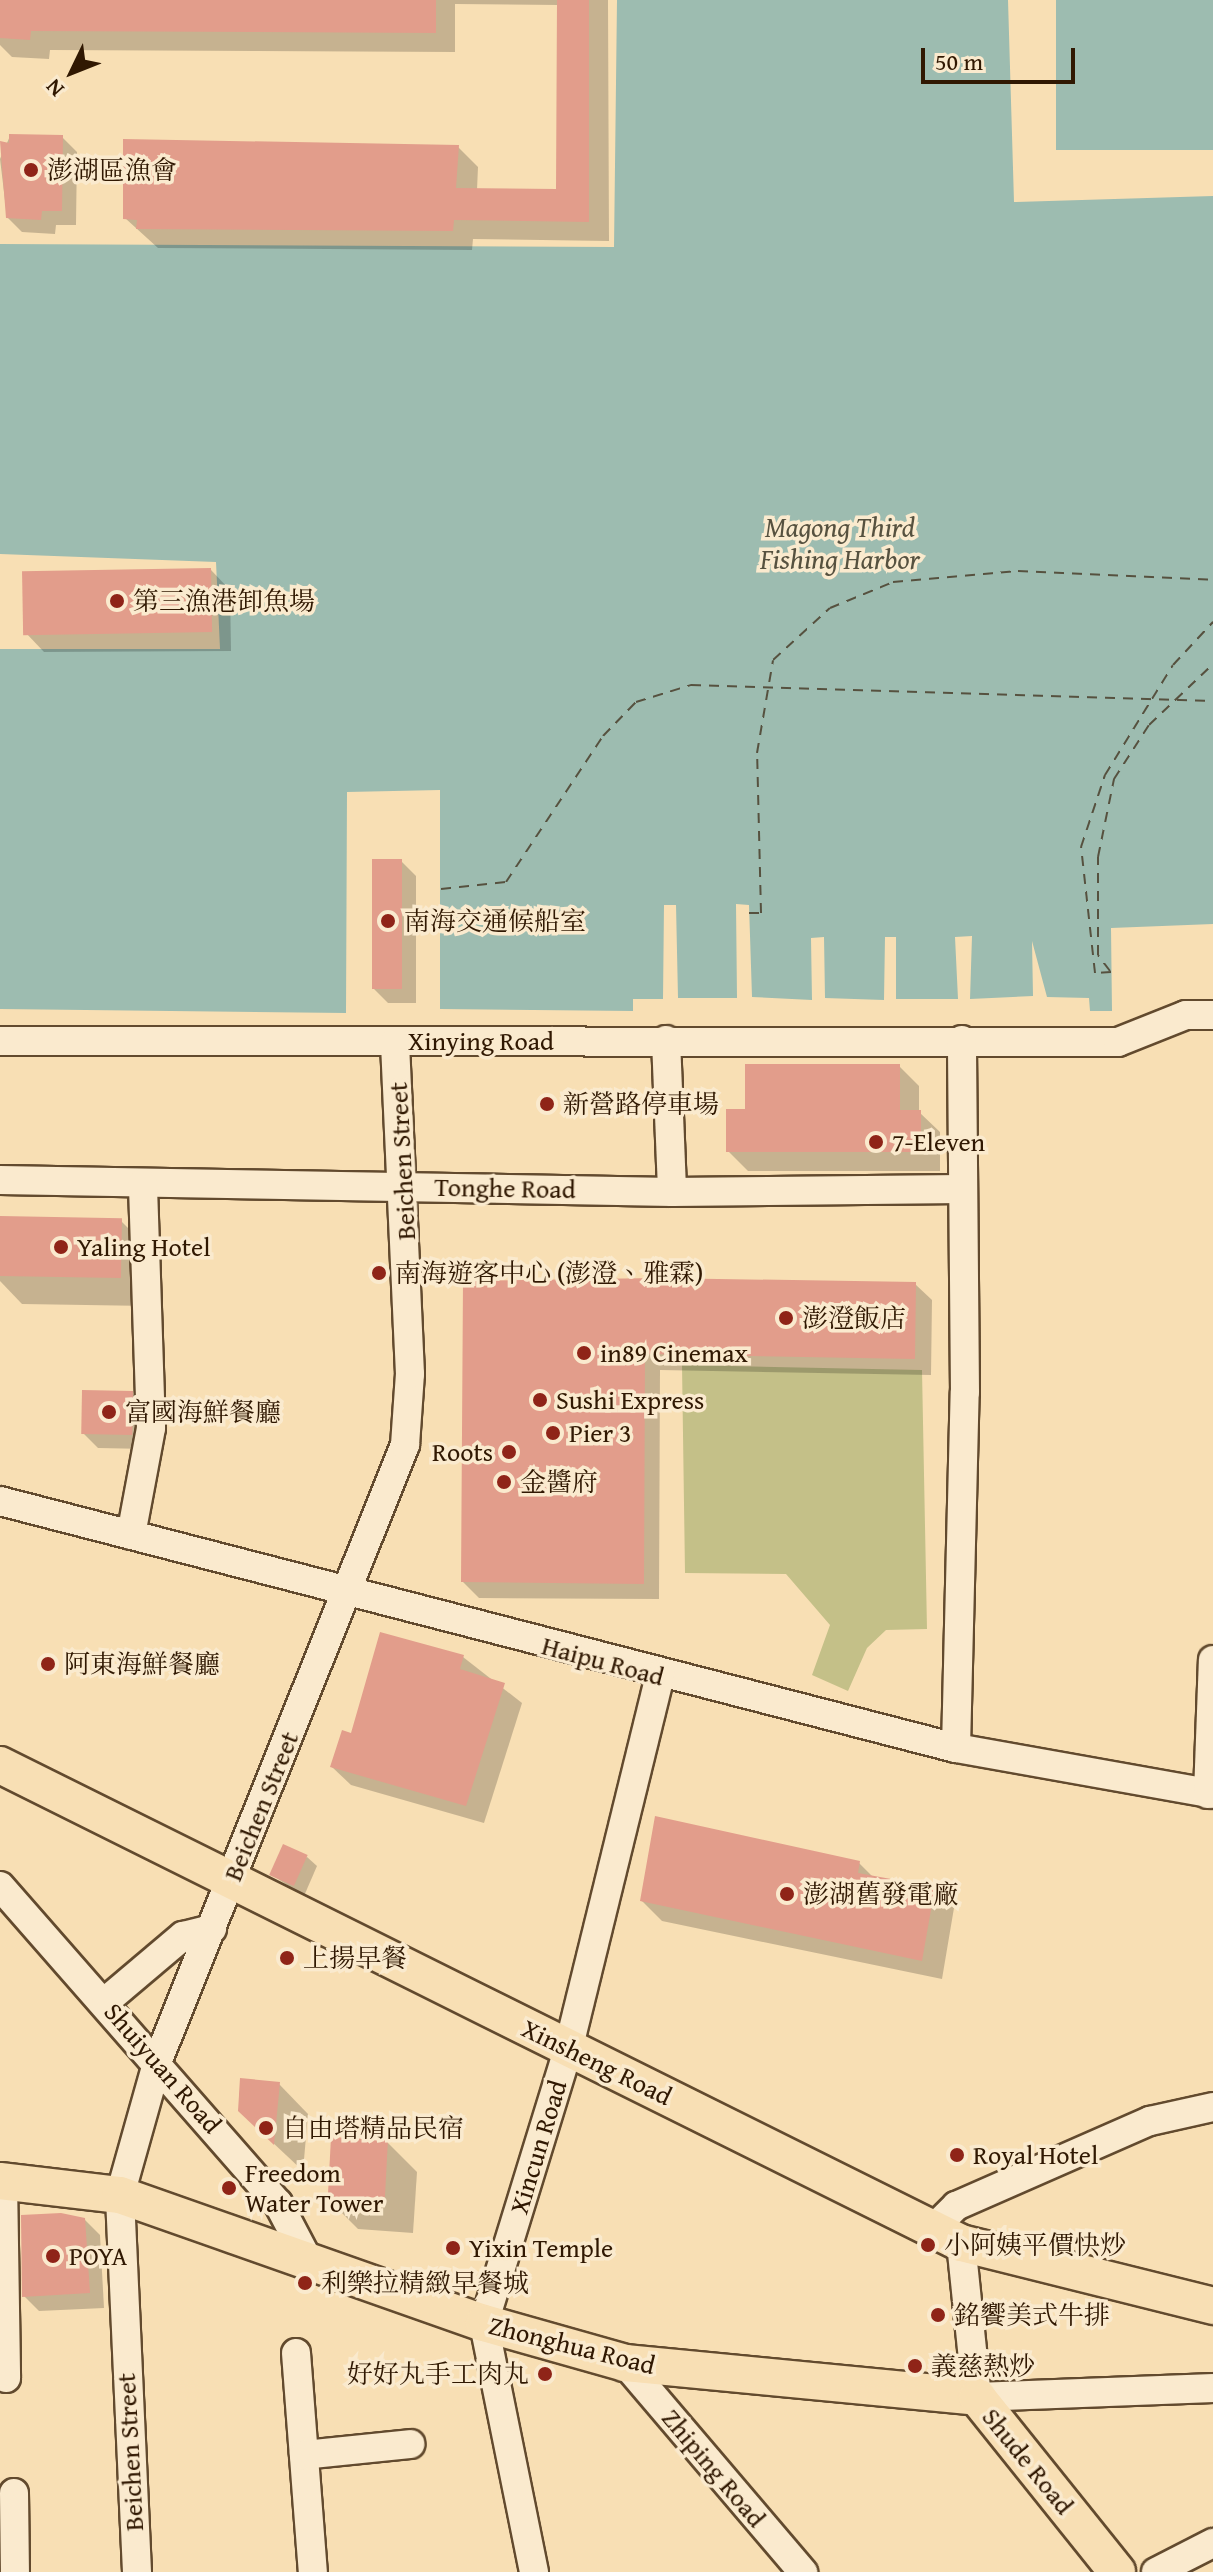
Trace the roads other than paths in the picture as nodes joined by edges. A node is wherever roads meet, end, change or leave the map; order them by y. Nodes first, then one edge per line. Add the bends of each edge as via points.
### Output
1 (1213, 1015) edge
2 (666, 1040) junction
3 (962, 1040) junction
4 (0, 1041) edge
5 (395, 1041) junction
6 (0, 1180) edge
7 (143, 1183) junction
8 (404, 1185) junction
9 (962, 1189) junction
10 (672, 1192) junction
11 (0, 1501) edge
12 (131, 1535) junction
13 (345, 1593) junction
14 (1213, 1660) edge
15 (660, 1675) junction
16 (956, 1748) junction
17 (0, 1765) edge
18 (1211, 1794) edge
19 (234, 1876) junction
20 (0, 1886) edge
21 (212, 1929) junction
22 (106, 2001) junction
23 (568, 2050) junction
24 (158, 2060) junction
25 (1213, 2107) edge
26 (2, 2181) edge
27 (120, 2195) junction
28 (948, 2235) junction
29 (309, 2262) junction
30 (1213, 2306) edge
31 (484, 2323) junction
32 (296, 2353) dead end
33 (625, 2363) junction
34 (6, 2378) dead end
35 (1213, 2388) edge
36 (977, 2397) junction
37 (410, 2444) dead end
38 (304, 2455) junction
39 (14, 2493) dead end
40 (1213, 2543) edge
41 (15, 2572) edge
42 (137, 2572) edge
43 (313, 2572) edge
44 (534, 2572) edge
45 (803, 2572) edge
46 (1117, 2572) edge
47 (1156, 2572) edge

1 - 3 street, Xinying Road via 1186,1015 1118,1042
2 - 3 street, Xinying Road
2 - 5 street, Xinying Road
2 - 10 street
3 - 9 street
4 - 5 street, Xinying Road
5 - 8 street, Beichen Street
6 - 7 street, Tonghe Road
7 - 8 street, Tonghe Road
7 - 12 street via 151,1428
8 - 10 street, Tonghe Road
8 - 13 street, Beichen Street via 410,1374 405,1445
9 - 10 street, Tonghe Road
9 - 16 street
11 - 12 street, Haipu Road
12 - 13 street, Haipu Road
13 - 15 street, Haipu Road
13 - 19 street, Beichen Street
14 - 18 street
15 - 16 street, Haipu Road
15 - 23 street, Xincun Road
16 - 18 street, Haipu Road
17 - 19 main road, Xinsheng Road
19 - 21 street, Beichen Street
19 - 23 main road, Xinsheng Road
20 - 22 street, Shuiyuan Road
21 - 22 street via 183,1936
21 - 24 street, Beichen Street
22 - 24 street, Shuiyuan Road
23 - 28 main road, Xinsheng Road
23 - 31 street, Xincun Road
24 - 27 street, Beichen Street
24 - 29 street, Shuiyuan Road via 278,2203
25 - 28 street via 1150,2121 956,2206
26 - 27 main road, Zhonghua Road
26 - 34 street
27 - 29 main road, Zhonghua Road
27 - 42 street, Beichen Street
28 - 30 main road, Xinsheng Road
28 - 36 street, Shude Road
29 - 31 main road, Zhonghua Road
31 - 33 main road, Zhonghua Road
31 - 44 street, Xincun Road
32 - 38 street
33 - 36 main road, Zhonghua Road
33 - 45 street, Zhiping Road
35 - 36 street, Zhonghua Road
36 - 46 main road, Shude Road
37 - 38 street
38 - 43 street
39 - 41 street
40 - 47 street

